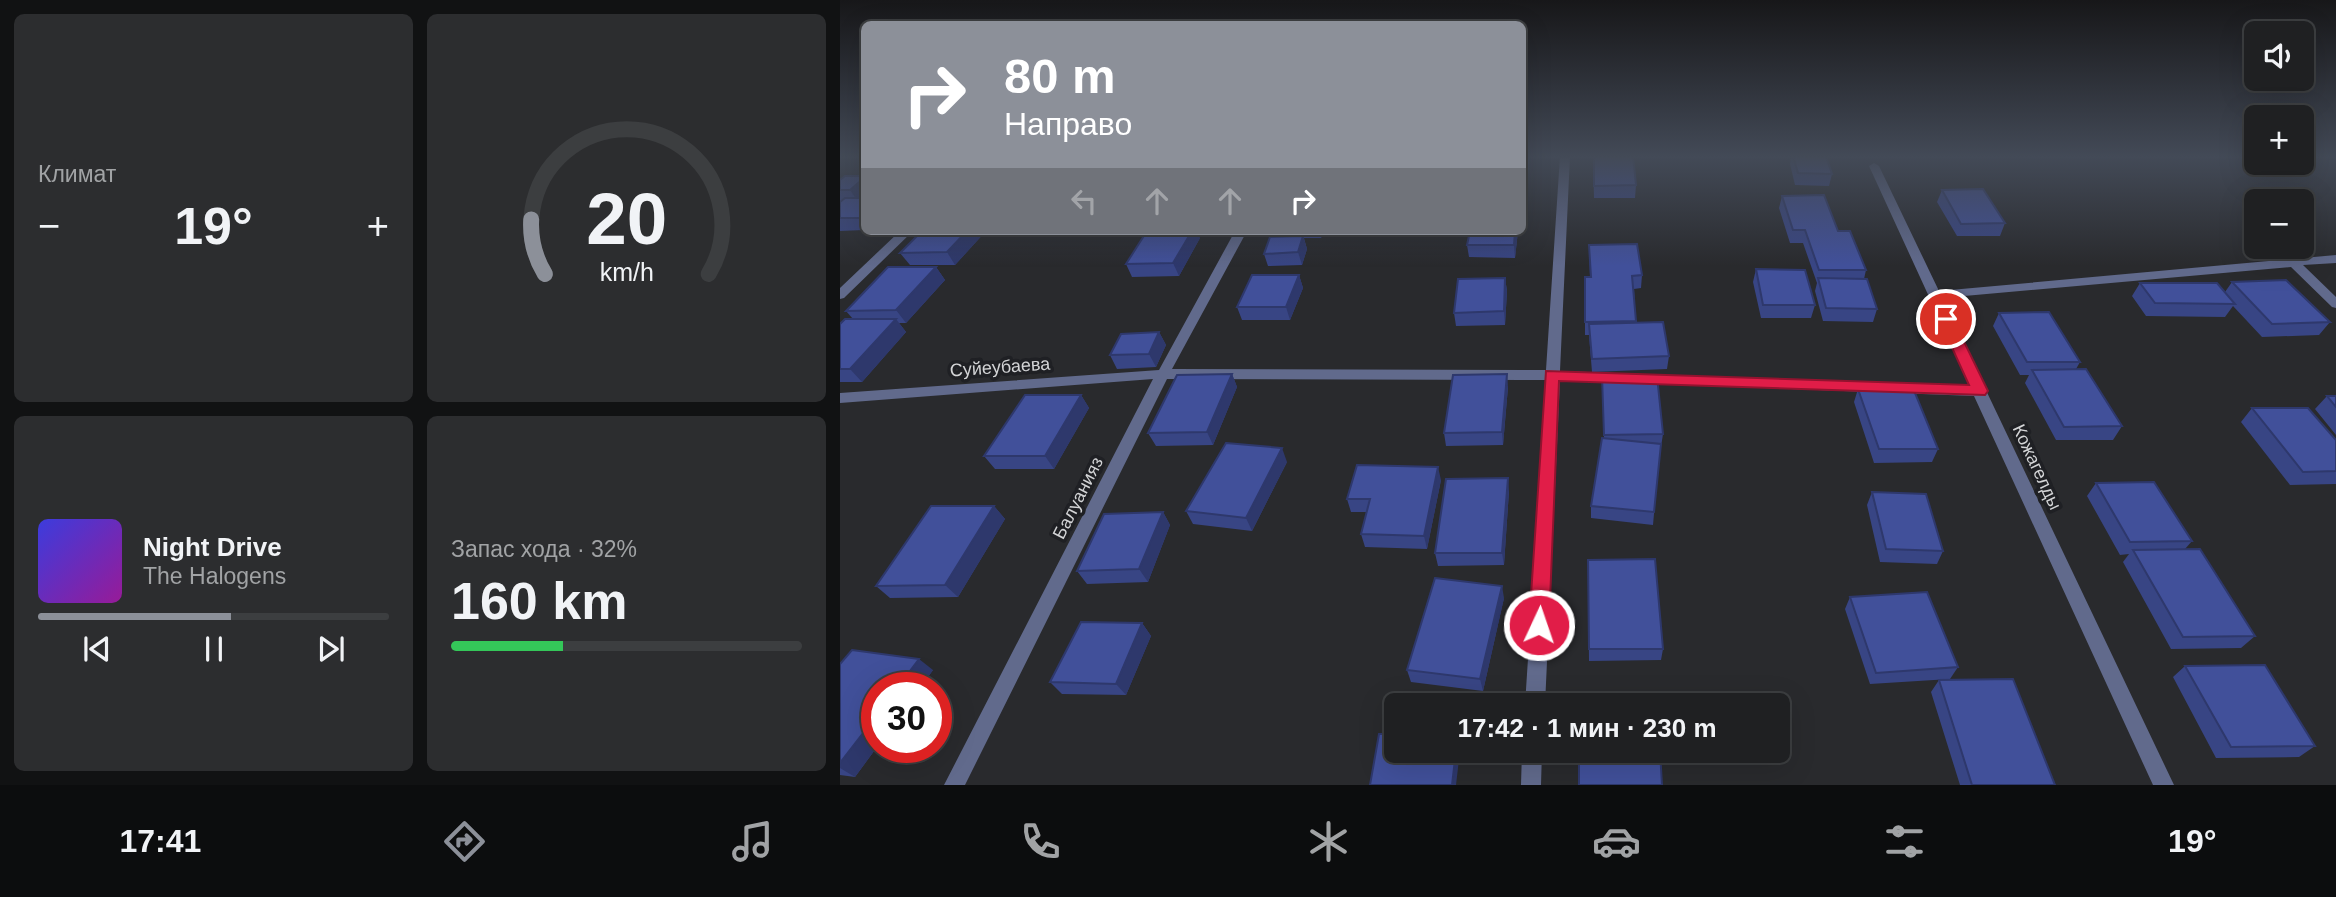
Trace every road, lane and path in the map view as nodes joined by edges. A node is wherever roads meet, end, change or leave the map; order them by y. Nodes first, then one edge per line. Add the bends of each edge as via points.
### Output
1 (1563, 193) edge
2 (1887, 193) edge
3 (903, 235) edge
4 (1239, 235) edge
5 (2336, 259) edge
6 (2295, 264) junction
7 (840, 295) edge
8 (1935, 295) junction
9 (2336, 304) edge
10 (1163, 374) junction
11 (1552, 375) junction
12 (1980, 391) junction
13 (840, 398) edge
14 (1536, 693) edge
15 (1532, 763) edge
16 (954, 785) edge
17 (1531, 785) edge
18 (2164, 785) edge

1 - 11 street
2 - 8 street, Кожагелды
3 - 7 street
4 - 10 street, Балуанияз
5 - 6 street
6 - 8 street
6 - 9 street
8 - 12 street, Кожагелды
10 - 11 street, Суйеубаева
10 - 13 street, Суйеубаева
10 - 16 street, Балуанияз
11 - 12 street, Суйеубаева
11 - 14 street
12 - 18 street, Кожагелды
15 - 17 street

